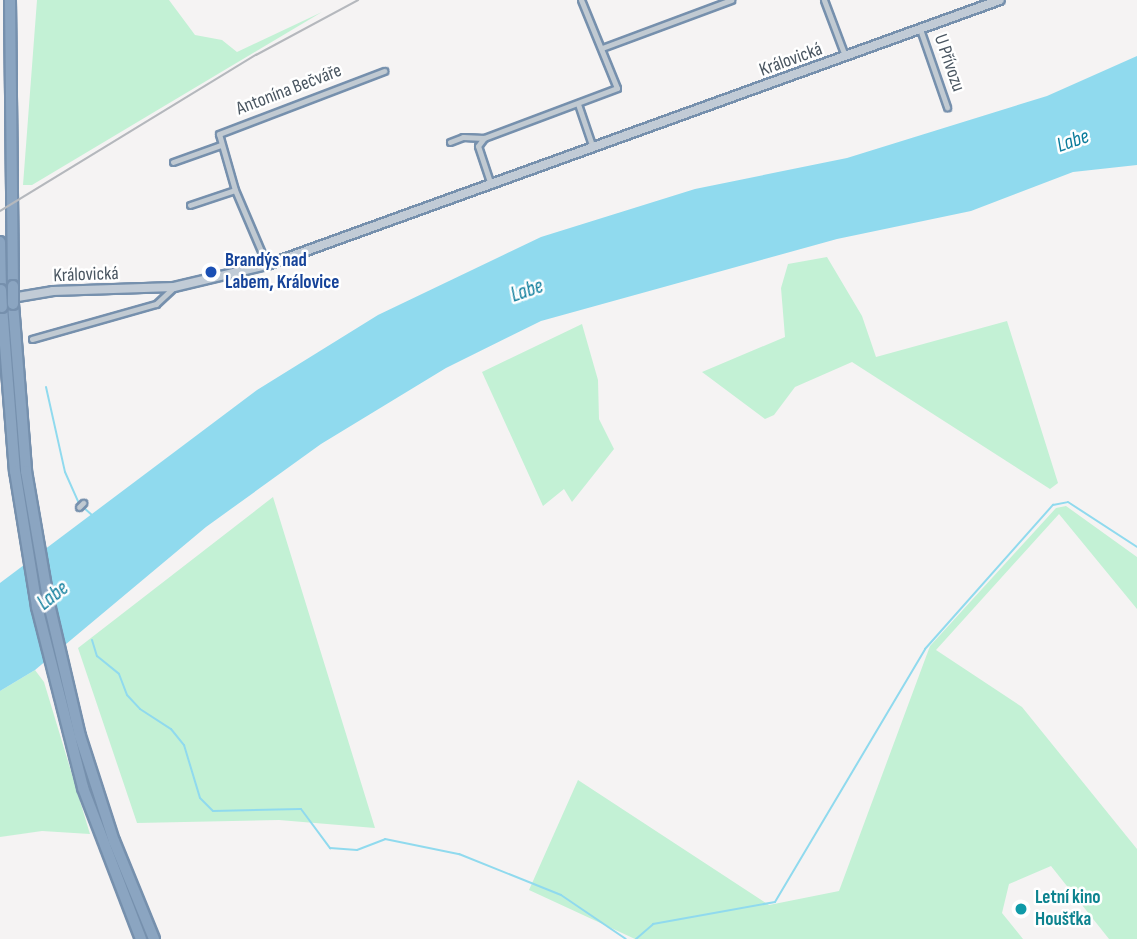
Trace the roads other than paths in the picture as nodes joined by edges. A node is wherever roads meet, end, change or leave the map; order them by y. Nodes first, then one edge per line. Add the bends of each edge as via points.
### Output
1 (10, 0) edge
2 (581, 0) edge
3 (731, 0) edge
4 (824, 0) edge
5 (1000, 0) edge
6 (920, 29) junction
7 (602, 48) junction
8 (845, 57) junction
9 (384, 71) dead end
10 (578, 104) junction
11 (947, 107) dead end
12 (484, 138) junction
13 (450, 142) dead end
14 (221, 145) junction
15 (593, 148) junction
16 (173, 162) dead end
17 (491, 185) junction
18 (235, 190) junction
19 (190, 205) dead end
20 (0, 243) edge
21 (267, 265) junction
22 (174, 287) junction
23 (1, 290) edge
24 (5, 304) edge
25 (32, 339) dead end
26 (25, 510) junction
27 (141, 939) edge
28 (154, 939) edge

1 - 24 highway, bridge via 13,286
2 - 7 street
3 - 7 street
4 - 8 street
5 - 6 main road, Královická
6 - 8 main road, Královická
6 - 11 street, U Přívozu
7 - 10 street via 617,89
8 - 15 main road, Královická
9 - 14 street, Antonína Bečváře via 219,134
10 - 12 street
10 - 15 street
12 - 13 street via 463,136
12 - 17 street via 478,146
14 - 16 street
14 - 18 street
15 - 17 main road, Královická
17 - 21 main road, Královická
18 - 19 street
18 - 21 street
20 - 23 highway
21 - 22 main road, Královická
22 - 24 main road, Královická via 53,291
22 - 25 street, Královická via 156,304
23 - 24 highway, bridge
24 - 26 highway
26 - 27 highway via 54,685 105,850
26 - 28 highway via 66,683 114,841

